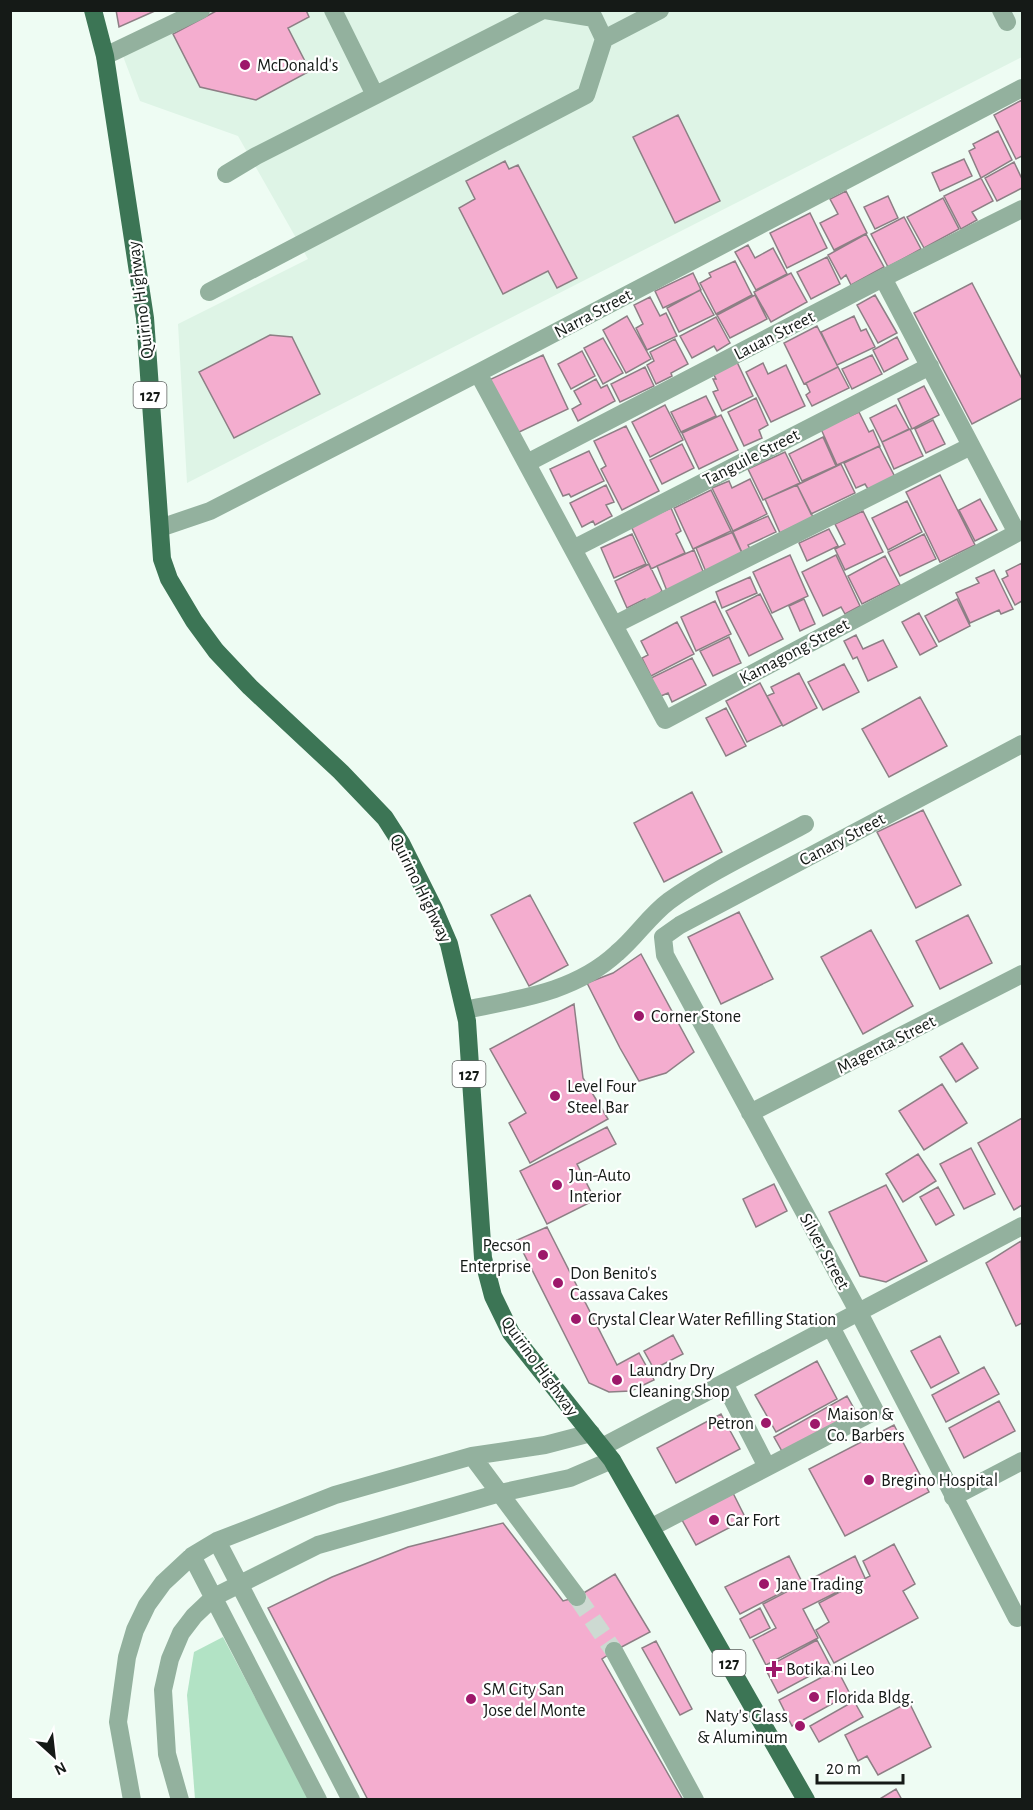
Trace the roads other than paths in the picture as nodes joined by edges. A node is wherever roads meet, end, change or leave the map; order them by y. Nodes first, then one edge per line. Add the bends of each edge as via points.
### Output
1 (93, 10) edge
2 (201, 10) edge
3 (333, 10) edge
4 (544, 10) edge
5 (660, 10) edge
6 (602, 14) edge
7 (604, 39) junction
8 (105, 56) junction
9 (1023, 88) edge
10 (375, 96) junction
11 (226, 174) dead end
12 (1023, 209) edge
13 (883, 278) junction
14 (209, 292) dead end
15 (930, 366) junction
16 (478, 373) junction
17 (971, 446) junction
18 (527, 463) junction
19 (160, 528) junction
20 (573, 549) junction
21 (614, 625) junction
22 (1023, 744) edge
23 (805, 824) dead end
24 (663, 937) joint
25 (1023, 974) edge
26 (465, 1010) junction
27 (750, 1113) junction
28 (1023, 1226) edge
29 (859, 1313) junction
30 (831, 1327) junction
31 (724, 1383) junction
32 (602, 1447) junction
33 (472, 1456) junction
34 (1023, 1461) edge
35 (767, 1467) junction
36 (500, 1493) junction
37 (953, 1497) junction
38 (652, 1527) junction
39 (217, 1541) junction
40 (192, 1556) junction
41 (238, 1584) junction
42 (577, 1596) tunnel mouth
43 (214, 1597) junction
44 (1017, 1618) dead end
45 (614, 1651) tunnel mouth
46 (132, 1800) edge
47 (180, 1800) edge
48 (318, 1800) edge
49 (351, 1800) edge
50 (695, 1800) edge
51 (806, 1800) edge

1 - 8 main road, Quirino Highway / 127
2 - 8 street
3 - 10 street
4 - 6 street
4 - 10 street
5 - 7 street
6 - 7 street
7 - 14 street via 586,95
8 - 19 main road, Quirino Highway / 127 via 145,318
9 - 16 street, Narra Street
10 - 11 street
12 - 13 street, Lauan Street
13 - 15 street, Kamagong Street
13 - 18 street, Lauan Street
15 - 17 street, Kamagong Street
15 - 20 street, Tanguile Street
16 - 18 street, Kamagong Street
16 - 19 street, Narra Street via 210,511
17 - 21 street
17 - 21 street, Kamagong Street via 1017,533 665,720
18 - 20 street, Kamagong Street
19 - 26 main road, Quirino Highway / 127 via 162,559 169,579 216,651 370,802 396,835 449,944
20 - 21 street, Kamagong Street
22 - 24 street, Canary Street
23 - 26 street via 672,899 619,952 571,984 527,998
24 - 27 street, Silver Street via 665,955
25 - 27 street, Magenta Street
26 - 32 main road, Quirino Highway / 127 via 483,1258 493,1296 511,1333
27 - 29 street, Silver Street
28 - 29 street
29 - 30 street
29 - 37 street, Silver Street
30 - 31 street
30 - 35 street via 875,1411
31 - 32 street
31 - 35 street
32 - 33 street via 545,1445
32 - 36 street via 570,1478
32 - 38 main road, Quirino Highway / 127
33 - 36 street
33 - 39 street via 335,1495
34 - 37 street
35 - 38 street
36 - 41 street via 318,1545
36 - 42 street
37 - 44 street, Silver Street
38 - 51 main road, Quirino Highway / 127
39 - 40 street
39 - 41 street
40 - 43 street
40 - 46 street via 147,1605 127,1657 118,1722
41 - 43 street
41 - 49 street
43 - 47 street via 181,1633 163,1690 167,1754
43 - 48 street
45 - 50 street

